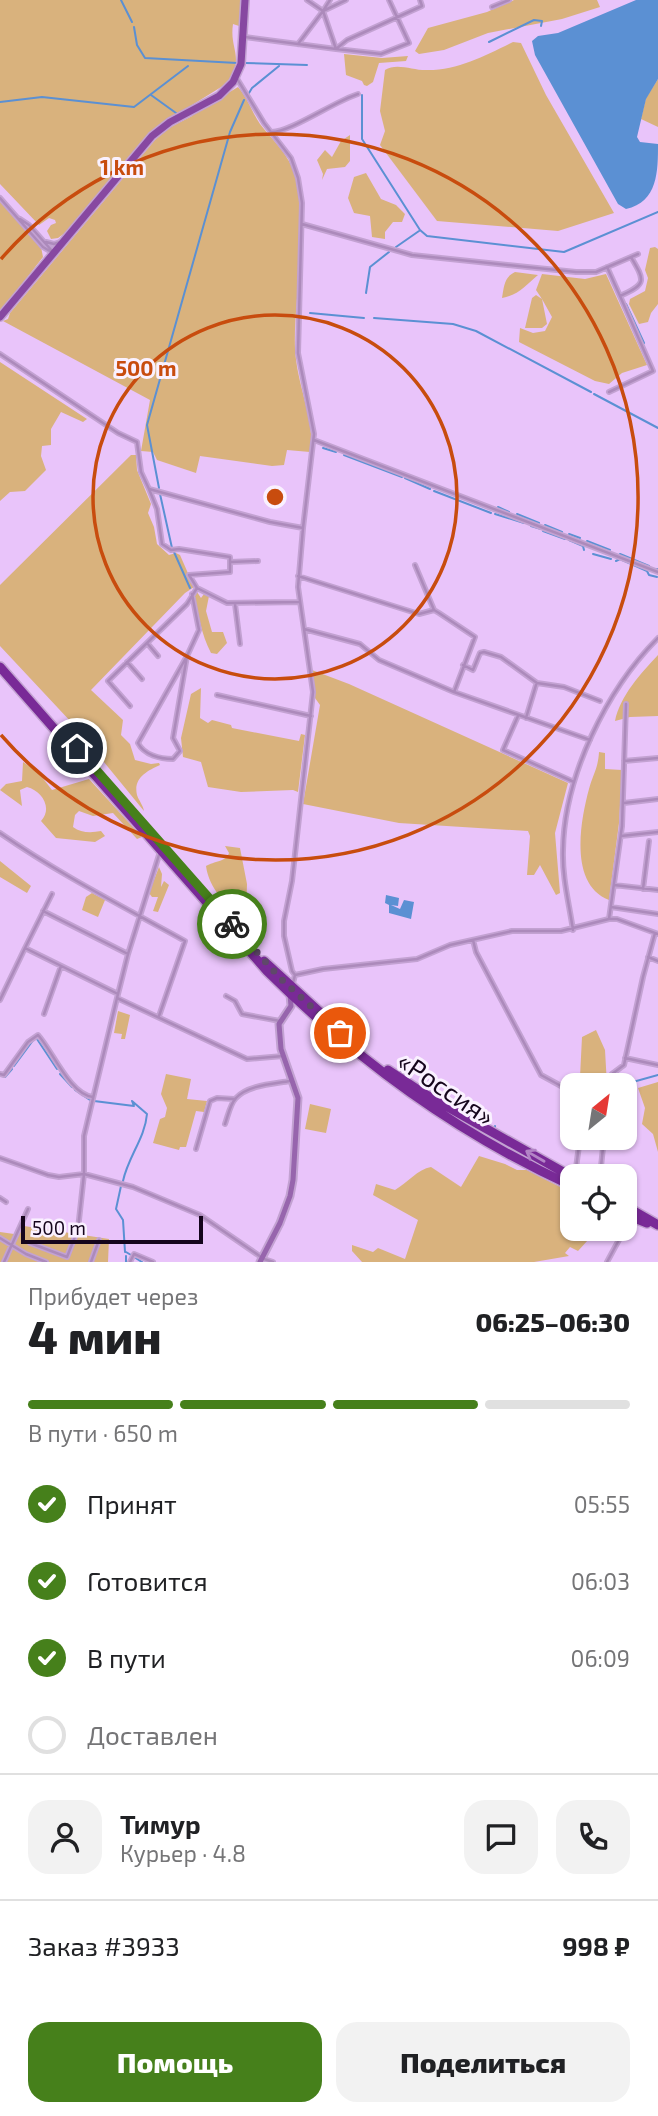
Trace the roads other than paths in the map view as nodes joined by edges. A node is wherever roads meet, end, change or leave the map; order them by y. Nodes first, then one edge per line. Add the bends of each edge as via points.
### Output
1 (245, 0) edge
2 (307, 0) edge
3 (330, 0) edge
4 (346, 0) edge
5 (389, 0) edge
6 (420, 0) edge
7 (509, 0) edge
8 (492, 7) dead end
9 (323, 11) junction
10 (397, 17) junction
11 (242, 36) junction
12 (298, 44) junction
13 (336, 49) junction
14 (236, 77) junction
15 (358, 94) dead end
16 (271, 132) junction
17 (0, 198) edge
18 (18, 218) junction
19 (302, 224) junction
20 (43, 240) junction
21 (64, 240) junction
22 (43, 247) junction
23 (53, 253) junction
24 (638, 254) dead end
25 (631, 257) junction
26 (42, 266) junction
27 (607, 267) junction
28 (620, 296) junction
29 (0, 317) edge
30 (0, 354) edge
31 (609, 392) dead end
32 (314, 440) junction
33 (149, 489) junction
34 (303, 528) junction
35 (258, 561) dead end
36 (230, 562) junction
37 (415, 565) dead end
38 (658, 572) edge
39 (298, 576) junction
40 (197, 588) junction
41 (191, 594) junction
42 (299, 602) junction
43 (235, 604) junction
44 (434, 610) junction
45 (304, 628) junction
46 (658, 638) edge
47 (146, 643) junction
48 (240, 644) dead end
49 (158, 656) dead end
50 (187, 656) junction
51 (0, 660) edge
52 (127, 662) junction
53 (463, 665) junction
54 (0, 667) edge
55 (142, 679) dead end
56 (537, 683) junction
57 (454, 692) junction
58 (217, 695) dead end
59 (600, 701) dead end
60 (626, 704) dead end
61 (130, 706) dead end
62 (311, 716) junction
63 (518, 716) junction
64 (526, 718) junction
65 (590, 740) junction
66 (658, 758) edge
67 (624, 761) junction
68 (576, 782) junction
69 (658, 799) edge
70 (624, 803) junction
71 (658, 832) edge
72 (0, 833) edge
73 (621, 836) junction
74 (649, 841) dead end
75 (156, 845) junction
76 (156, 864) junction
77 (172, 864) junction
78 (614, 885) junction
79 (643, 889) junction
80 (658, 890) edge
81 (52, 894) dead end
82 (611, 907) junction
83 (43, 911) junction
84 (658, 914) edge
85 (141, 916) junction
86 (609, 919) junction
87 (573, 930) junction
88 (657, 934) edge
89 (473, 940) junction
90 (25, 948) junction
91 (128, 954) junction
92 (648, 957) junction
93 (264, 961) junction
94 (658, 961) edge
95 (61, 965) junction
96 (295, 976) junction
97 (283, 978) junction
98 (290, 990) junction
99 (118, 996) junction
100 (226, 996) dead end
101 (1, 998) edge
102 (288, 1011) junction
103 (309, 1012) junction
104 (44, 1014) dead end
105 (159, 1016) junction
106 (279, 1021) junction
107 (358, 1047) junction
108 (283, 1056) junction
109 (625, 1058) junction
110 (658, 1065) edge
111 (613, 1073) edge
112 (0, 1074) edge
113 (293, 1080) junction
114 (560, 1085) edge
115 (93, 1095) junction
116 (234, 1098) junction
117 (225, 1124) dead end
118 (494, 1132) junction
119 (506, 1139) junction
120 (487, 1142) junction
121 (196, 1149) dead end
122 (501, 1150) junction
123 (0, 1158) edge
124 (560, 1165) edge
125 (84, 1174) junction
126 (560, 1179) edge
127 (0, 1198) edge
128 (6, 1202) dead end
129 (28, 1209) dead end
130 (637, 1217) edge
131 (637, 1218) edge
132 (637, 1220) edge
133 (647, 1223) junction
134 (658, 1227) edge
135 (0, 1238) edge
136 (99, 1240) dead end
137 (618, 1241) edge
138 (30, 1243) dead end
139 (11, 1245) junction
140 (262, 1259) edge
141 (4, 1262) edge
142 (46, 1262) edge
143 (91, 1262) edge
144 (130, 1262) edge
145 (153, 1262) edge
146 (273, 1262) edge
147 (607, 1262) edge

1 - 11 main road
2 - 9 street
3 - 9 street
4 - 9 street
5 - 10 street
6 - 10 street via 422,6
7 - 8 street
9 - 12 street
9 - 13 street
10 - 13 street
10 - 13 street via 409,43 381,54
11 - 12 street
11 - 14 main road
12 - 13 street
14 - 16 street
14 - 21 main road via 221,95 152,136
15 - 16 street
16 - 19 street via 297,173
17 - 18 street
18 - 20 street
18 - 22 street
19 - 27 street via 421,256 585,273
19 - 32 street via 298,353 313,415
20 - 21 street via 54,244
20 - 23 street
21 - 23 main road
22 - 23 street
22 - 26 street
23 - 26 main road
24 - 25 street
25 - 27 street
25 - 28 street via 642,282
26 - 29 main road
27 - 28 street
28 - 31 street via 654,373
30 - 33 street via 137,442 141,472
32 - 34 street
32 - 38 street
33 - 34 street
33 - 36 street via 161,541 171,550 229,556
34 - 39 street
35 - 36 street
36 - 40 street via 230,572 189,575
37 - 44 street
39 - 42 street
39 - 44 street via 419,614
40 - 41 street
40 - 43 street
41 - 47 street via 187,604
41 - 50 street via 199,630
42 - 43 street
42 - 45 street
43 - 48 street
44 - 53 street via 475,637
45 - 57 street via 360,644 387,664
45 - 62 street via 313,692
46 - 65 street via 628,672
47 - 49 street
47 - 52 street
50 - 50 street via 173,738 179,753 173,759 157,756 138,742
51 - 93 highway, «Россия»
52 - 55 street
52 - 61 street via 108,681
53 - 56 street via 473,670 484,652 501,657
53 - 57 street
54 - 75 highway, «Россия»
56 - 59 street via 564,687
56 - 64 street
57 - 63 street
58 - 62 street
60 - 67 street
62 - 96 street via 284,921
63 - 64 street
63 - 68 street via 503,750
64 - 65 street
65 - 68 street
66 - 67 street
67 - 70 street
68 - 87 street via 566,817 563,853
69 - 70 street
70 - 73 street
71 - 73 street
72 - 85 street via 80,885
73 - 78 street
74 - 79 street
75 - 76 street
75 - 77 highway, «Россия»
76 - 77 street
76 - 85 street
77 - 98 highway, «Россия»
78 - 79 street
78 - 82 street
79 - 80 street
81 - 83 street
82 - 84 street
82 - 86 street
83 - 90 street
83 - 91 street
85 - 91 street
85 - 105 street via 185,941
86 - 87 street
86 - 88 street
87 - 89 street via 512,931
88 - 92 street
89 - 96 street via 417,959
89 - 114 street via 541,1075
90 - 95 street
90 - 101 street
91 - 99 street
92 - 94 street
92 - 109 street
93 - 97 highway
93 - 107 highway, «Россия»
95 - 99 street
95 - 104 street
96 - 97 street
96 - 98 street
97 - 98 highway
98 - 102 street
98 - 103 highway, «Россия»
98 - 107 highway
99 - 105 street
99 - 115 street
100 - 106 street via 242,1014
102 - 103 street via 300,1008
102 - 106 street
103 - 120 highway, «Россия» via 419,1101
105 - 108 street via 247,1059
106 - 108 street
107 - 118 highway, «Россия» via 424,1093
108 - 113 street
109 - 110 street
109 - 111 street
112 - 115 street via 4,1075 38,1035 77,1088 86,1096
113 - 116 street
113 - 140 street via 298,1104 292,1188
115 - 125 street via 84,1136
116 - 117 street
116 - 121 street via 210,1101
118 - 119 highway, «Россия»
118 - 120 highway via 495,1140
119 - 122 highway via 499,1142
124 -> 119 highway, «Россия»
120 - 122 highway, «Россия»
122 - 126 highway, «Россия»
123 - 125 street via 48,1175
125 - 138 street via 78,1229 67,1257
125 - 140 street via 119,1182 192,1211
127 - 128 street
129 - 139 street
130 - 134 highway
131 - 133 highway
132 - 133 highway
133 - 134 highway
135 - 139 street
136 - 143 street
137 - 147 street
139 - 141 street
139 - 142 street
140 - 146 street
144 - 145 street via 134,1254

